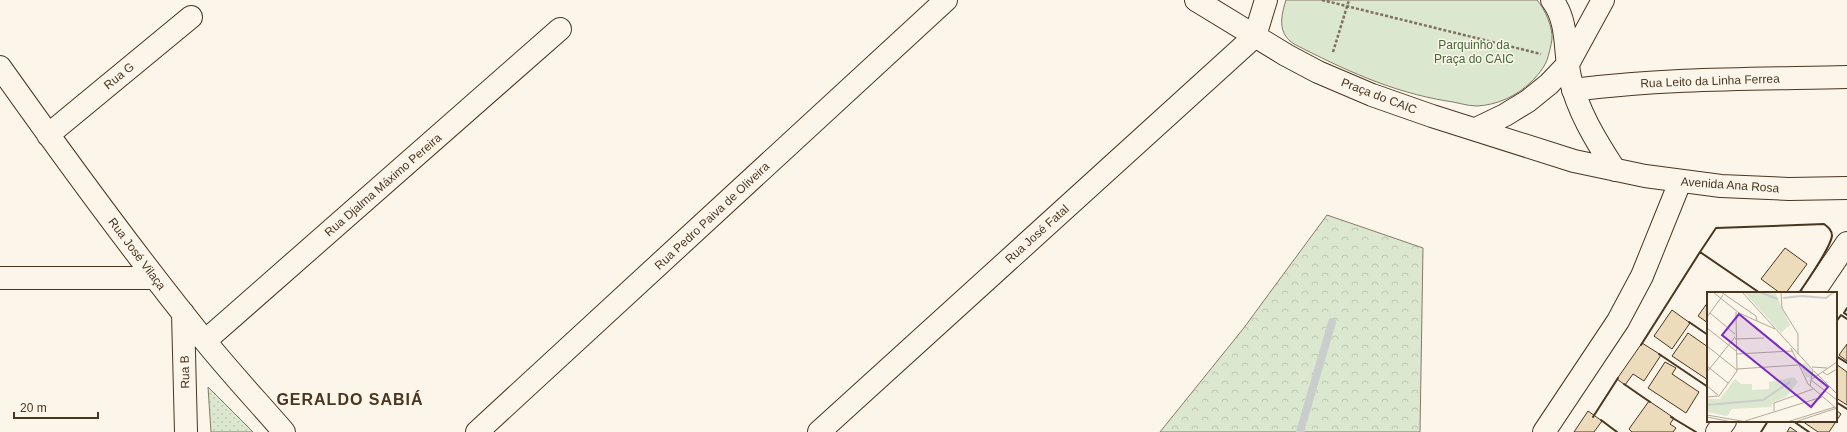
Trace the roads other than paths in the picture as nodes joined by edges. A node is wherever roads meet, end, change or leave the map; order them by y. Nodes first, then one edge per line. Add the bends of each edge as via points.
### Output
1 (946, 0) edge
2 (1196, 0) edge
3 (1266, 0) edge
4 (1552, 0) edge
5 (1603, 0) edge
6 (191, 17) dead end
7 (560, 29) dead end
8 (1255, 36) junction
9 (1568, 64) junction
10 (0, 67) edge
11 (1847, 77) edge
12 (1574, 90) junction
13 (1476, 129) junction
14 (48, 135) junction
15 (1615, 170) junction
16 (1680, 182) junction
17 (1847, 188) edge
18 (1847, 243) edge
19 (0, 278) edge
20 (154, 278) junction
21 (1814, 292) edge
22 (183, 313) junction
23 (205, 341) junction
24 (1724, 422) edge
25 (186, 432) edge
26 (284, 432) edge
27 (477, 432) edge
28 (819, 432) edge
29 (1544, 432) edge
30 (1717, 432) edge

1 - 27 street, Rua Pedro Paiva de Oliveira
2 - 8 street
3 - 8 street
4 - 9 street via 1563,23
5 - 9 street
6 - 14 street, Rua G
7 - 23 street, Rua Djalma Máximo Pereira
8 - 13 street, Praça do CAIC via 1286,55 1372,95
8 - 28 street, Rua José Fatal
9 - 12 street
9 - 13 street via 1528,101
10 - 14 street, Rua José Vilaça
11 - 12 street, Rua Leito da Linha Ferrea via 1672,80
12 - 15 street via 1591,132
13 - 15 street, Praça do CAIC via 1574,161
14 - 20 street, Rua José Vilaça
15 - 16 street, Avenida Ana Rosa
16 - 17 street, Avenida Ana Rosa via 1789,189
16 - 29 street via 1642,276 1618,321
18 - 21 street
19 - 20 street
20 - 22 street, Rua José Vilaça
22 - 23 street, Rua José Vilaça
22 - 25 street, Rua B
23 - 26 street, Rua José Vilaça
24 - 30 street

